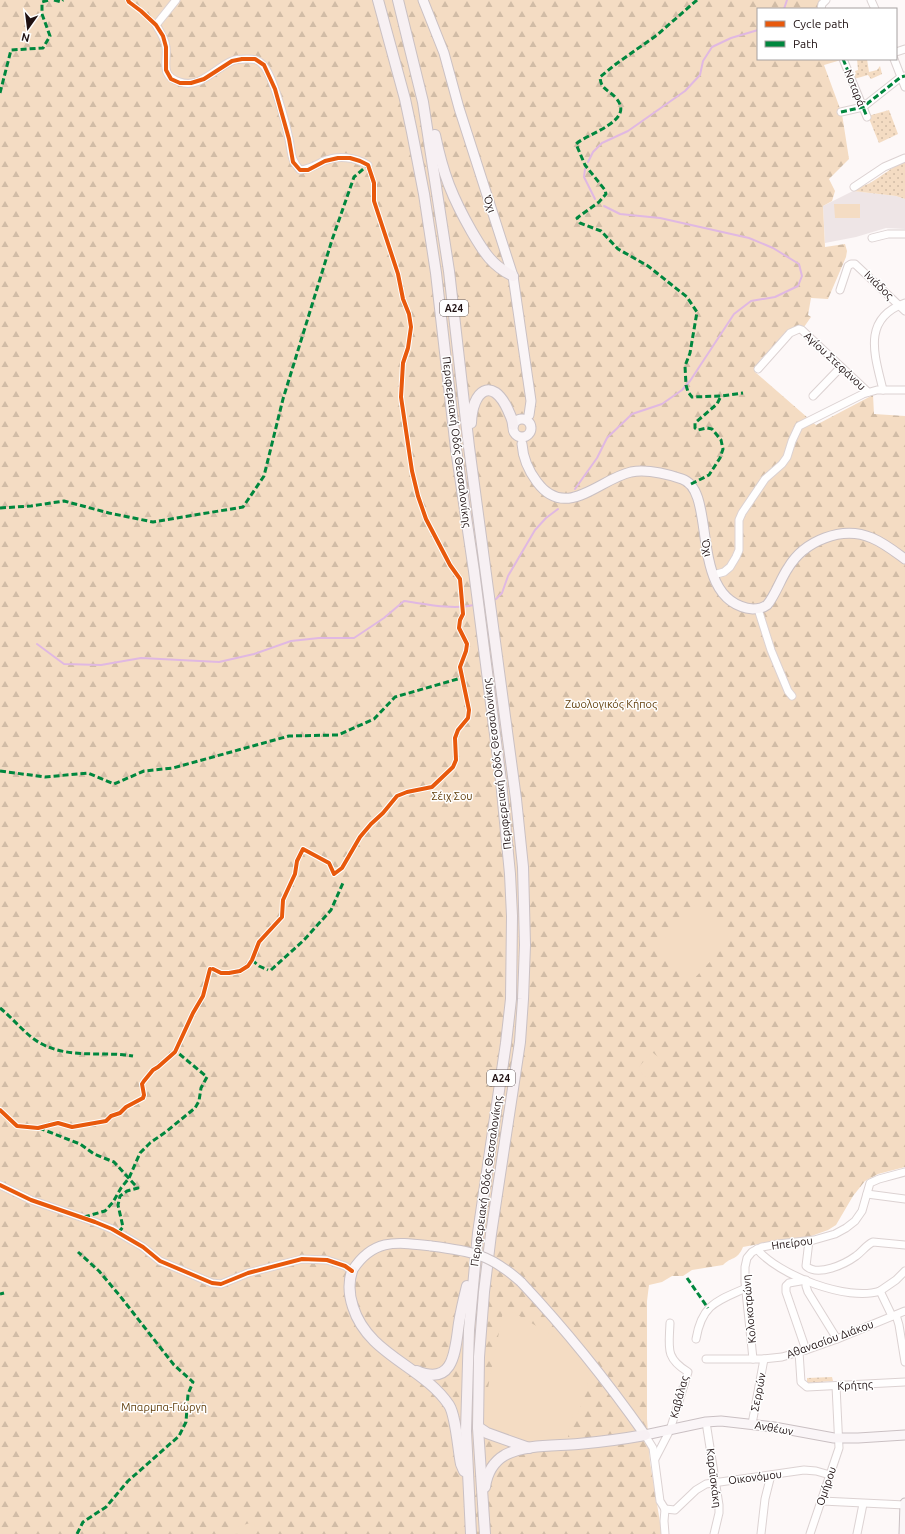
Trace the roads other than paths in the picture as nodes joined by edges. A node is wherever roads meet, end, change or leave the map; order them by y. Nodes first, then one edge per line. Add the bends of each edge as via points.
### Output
1 (176, 0) edge
2 (378, 0) edge
3 (398, 0) edge
4 (423, 0) edge
5 (410, 47) junction
6 (843, 60) edge
7 (895, 60) edge
8 (903, 76) edge
9 (905, 87) edge
10 (863, 107) junction
11 (842, 112) dead end
12 (866, 117) dead end
13 (905, 158) edge
14 (368, 165) dead end
15 (854, 187) dead end
16 (905, 234) edge
17 (872, 238) dead end
18 (513, 276) junction
19 (838, 287) dead end
20 (902, 304) edge
21 (905, 311) edge
22 (841, 367) junction
23 (758, 369) dead end
24 (883, 390) junction
25 (905, 390) edge
26 (868, 392) junction
27 (812, 396) dead end
28 (528, 419) junction
29 (513, 425) junction
30 (522, 439) junction
31 (469, 446) junction
32 (905, 559) edge
33 (713, 575) junction
34 (758, 608) junction
35 (792, 696) dead end
36 (905, 1172) edge
37 (0, 1185) edge
38 (867, 1194) junction
39 (905, 1199) edge
40 (809, 1241) junction
41 (905, 1245) edge
42 (757, 1249) junction
43 (475, 1258) junction
44 (747, 1258) joint
45 (352, 1271) junction
46 (905, 1271) edge
47 (806, 1280) junction
48 (746, 1288) junction
49 (880, 1291) junction
50 (900, 1314) edge
51 (670, 1323) dead end
52 (696, 1339) dead end
53 (837, 1339) junction
54 (806, 1350) junction
55 (799, 1352) junction
56 (706, 1359) dead end
57 (753, 1359) junction
58 (764, 1359) junction
59 (905, 1362) edge
60 (403, 1364) junction
61 (905, 1382) edge
62 (836, 1386) junction
63 (706, 1422) junction
64 (752, 1424) junction
65 (478, 1427) junction
66 (670, 1430) junction
67 (645, 1435) junction
68 (903, 1435) edge
69 (840, 1438) junction
70 (529, 1448) junction
71 (655, 1459) junction
72 (771, 1475) junction
73 (830, 1475) junction
74 (468, 1481) junction
75 (716, 1482) junction
76 (822, 1501) junction
77 (863, 1504) junction
78 (905, 1504) edge
79 (665, 1509) junction
80 (485, 1532) edge
81 (471, 1534) edge
82 (665, 1534) edge
83 (714, 1534) edge
84 (761, 1534) edge
85 (810, 1534) edge
86 (857, 1534) edge
87 (904, 1534) edge

1 - 14 street via 156,25 163,36 166,47 166,70 171,79 180,83 191,83 232,61 255,59 264,65 275,89 293,162 300,170 308,170 325,161 338,158 350,158
2 - 43 highway, Περιφερειακή Οδός Θεσσαλονίκης / Α24 via 405,99 424,194 436,273 456,449 501,781 510,874 512,970 506,1043
3 - 5 highway, Περιφερειακή Οδός Θεσσαλονίκης / Α24
4 - 18 main road, Όχι via 444,53
5 - 18 highway via 421,70 441,162 452,194 491,261
5 - 31 highway, Περιφερειακή Οδός Θεσσαλονίκης / Α24 via 423,102 449,271
6 - 10 street, Νοταρά
7 - 8 street
8 - 9 street
8 - 10 street
10 - 11 street
10 - 12 street, Νοταρά
13 - 15 street
16 - 17 street via 886,234
18 - 28 main road, Όχι via 530,401
19 - 20 street, Ινιάδος via 848,266 858,265
20 - 21 street, Ινιάδος
20 - 24 street via 885,315 874,333
22 - 23 street, Αγίου Στεφάνου via 802,330 796,329
22 - 26 street, Αγίου Στεφάνου
22 - 27 street
24 - 25 street
24 - 26 street
26 - 33 street via 799,426 787,457 765,479 742,513 739,520 739,550 736,557 724,572
28 - 29 main road via 517,420
28 - 30 main road via 531,433
29 - 30 main road via 513,431
29 - 31 highway via 499,394 483,391 473,408
30 - 33 main road, Όχι via 523,456 534,478 544,491 558,498 578,497 614,478 634,472 664,474 689,482 699,503
31 - 65 highway, Περιφερειακή Οδός Θεσσαλονίκης / Α24 via 516,799 523,867 525,945 520,1042 484,1292 479,1357
32 - 34 main road via 866,536 829,536 796,557 768,603
33 - 34 main road, Όχι via 728,598 743,606
34 - 35 street via 770,650
36 - 38 street, Ηπείρου via 872,1182 868,1185
37 - 45 street via 31,1200 112,1229 143,1247 160,1261 212,1283 229,1282 248,1273 302,1259 327,1260
38 - 39 street
38 - 40 street, Ηπείρου via 862,1210 850,1225 835,1234
40 - 41 street via 806,1267 818,1270 845,1263 873,1242
40 - 42 street, Ηπείρου
42 - 44 street, Ηπείρου
42 - 47 street via 771,1263
43 - 60 highway via 450,1365 442,1373 432,1375 418,1372
43 - 74 highway, Περιφερειακή Οδός Θεσσαλονίκης / Α24 via 466,1392
44 - 48 street, Κολοκοτρώνη
45 - 60 highway via 350,1296 362,1328 377,1344
45 - 67 main road, bridge via 363,1256 377,1247 390,1244 431,1246 486,1257 505,1268 552,1316 619,1398
46 - 49 street
47 - 49 street via 848,1293
47 - 53 street via 808,1292
47 - 54 street via 789,1283 786,1287
48 - 52 street via 722,1299 707,1310 700,1321
48 - 57 street, Κολοκοτρώνη
49 - 50 street
50 - 53 street, Αθανασίου Διάκου
50 - 59 street
51 - 66 street, Καβάλας via 671,1356 678,1366 688,1372
53 - 54 street, Αθανασίου Διάκου
54 - 55 street, Αθανασίου Διάκου
55 - 58 street, Αθανασίου Διάκου
55 - 62 street, Κρήτης via 801,1382 805,1386
56 - 57 street, Αθανασίου Διάκου
57 - 58 street, Αθανασίου Διάκου
58 - 64 street, Σερρών
60 - 74 highway via 437,1390 450,1405 455,1420 461,1464
61 - 62 street, Κρήτης
62 - 69 street, Ομήρου
63 - 64 main road, Ανθέων
63 - 66 main road, Ανθέων
63 - 75 street, Καραϊσκάκη
64 - 69 main road, Ανθέων
65 - 70 highway
65 - 80 highway, Περιφερειακή Οδός Θεσσαλονίκης / Α24
66 - 67 main road, Ανθέων
66 - 71 street
67 - 70 highway
67 - 71 street via 652,1445
68 - 69 main road, Ανθέων
69 - 73 street, Ομήρου
70 - 80 highway via 506,1454 490,1469 484,1490
71 - 79 street via 660,1500
72 - 73 street, Οικονόμου via 804,1470
72 - 75 street, Οικονόμου
72 - 84 street
73 - 76 street, Ομήρου
74 - 81 highway, Περιφερειακή Οδός Θεσσαλονίκης / Α24
75 - 79 street, Οικονόμου via 701,1486 675,1510
75 - 83 street, Καραϊσκάκη via 719,1509
76 - 77 street
76 - 85 street, Ομήρου
77 - 78 street
77 - 86 street
78 - 87 main road
79 - 82 street

